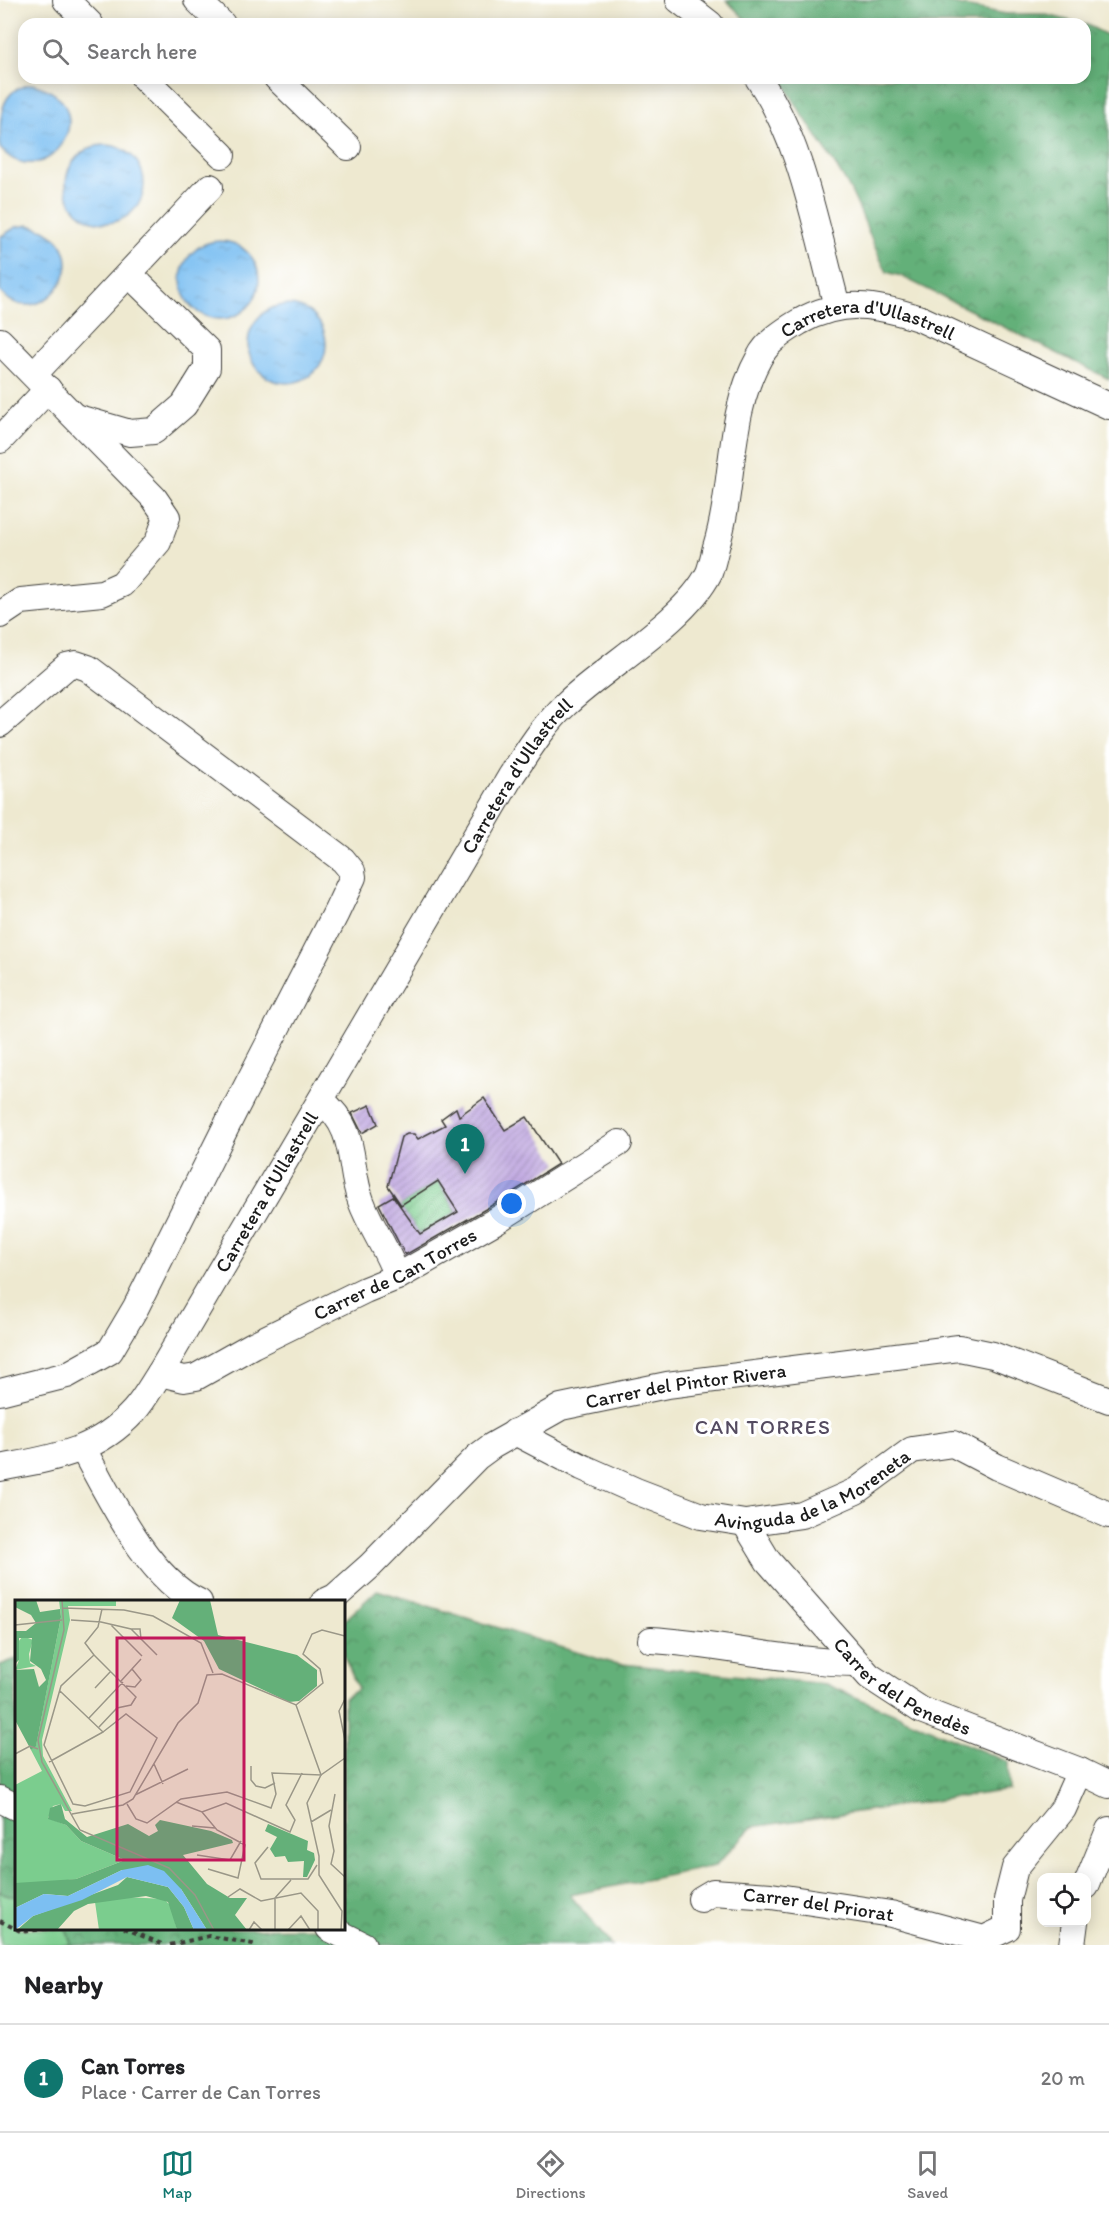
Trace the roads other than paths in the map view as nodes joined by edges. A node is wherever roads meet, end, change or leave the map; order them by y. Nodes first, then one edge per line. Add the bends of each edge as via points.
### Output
1 (66, 0) edge
2 (679, 0) edge
3 (84, 18) edge
4 (703, 18) edge
5 (150, 84) edge
6 (283, 84) edge
7 (762, 84) edge
8 (348, 147) dead end
9 (222, 155) dead end
10 (210, 187) dead end
11 (129, 274) junction
12 (837, 306) junction
13 (0, 341) edge
14 (41, 381) junction
15 (1109, 406) edge
16 (75, 417) junction
17 (0, 440) edge
18 (0, 615) edge
19 (0, 724) edge
20 (321, 1100) junction
21 (619, 1143) dead end
22 (397, 1277) junction
23 (160, 1373) junction
24 (0, 1392) edge
25 (1109, 1400) edge
26 (515, 1432) junction
27 (83, 1449) junction
28 (0, 1468) edge
29 (1109, 1515) edge
30 (745, 1523) junction
31 (196, 1600) edge
32 (328, 1600) edge
33 (651, 1640) dead end
34 (857, 1663) junction
35 (1080, 1771) junction
36 (1109, 1785) edge
37 (0, 1799) edge
38 (15, 1806) edge
39 (1109, 1830) edge
40 (1091, 1874) edge
41 (701, 1899) dead end
42 (1074, 1927) edge
43 (331, 1930) edge
44 (363, 1945) edge
45 (1072, 1945) edge

1 - 3 street
2 - 4 street
5 - 9 street
6 - 8 street
7 - 12 street via 796,155
10 - 11 street
11 - 14 street
11 - 16 street via 207,350 207,368 184,405 154,431 130,433
12 - 15 street, Carretera d'Ullastrell via 888,308 921,319
12 - 20 street, Carretera d'Ullastrell via 789,328 759,356 739,412 720,534 709,573 670,619 564,705 535,741
13 - 14 street
14 - 16 street
14 - 17 street
16 - 18 street via 154,498 167,517 158,542 122,584 102,593 21,601
19 - 24 street via 67,666 88,668 343,860 352,877 136,1307 110,1351 67,1375
20 - 22 street via 334,1110 351,1147 360,1198 371,1227 391,1257
20 - 23 street, Carretera d'Ullastrell
21 - 22 street, Carrer de Can Torres
22 - 23 street, Carrer de Can Torres via 263,1340 196,1377
23 - 27 street, Carretera d'Ullastrell via 135,1410 114,1430
25 - 26 street, Carrer del Pintor Rivera via 993,1355 959,1348 667,1385 561,1407
26 - 30 street, Avinguda de la Moreneta via 582,1467 679,1508
26 - 32 street, Carrer del Pintor Rivera via 477,1457 370,1566
27 - 28 street, Carretera d'Ullastrell
27 - 31 street via 146,1556 168,1580
29 - 30 street, Avinguda de la Moreneta via 953,1444 912,1450 856,1491 802,1515
30 - 34 street, Carrer del Penedès via 768,1561
33 - 34 street
34 - 35 street, Carrer del Penedès via 869,1676 921,1710
35 - 36 street, Carrer del Penedès
35 - 41 street, Carrer del Priorat via 1063,1809 1015,1868 1007,1900 1007,1928 984,1939 891,1914 792,1899 713,1892
37 - 38 street
39 - 40 street
42 - 45 street
43 - 44 street

